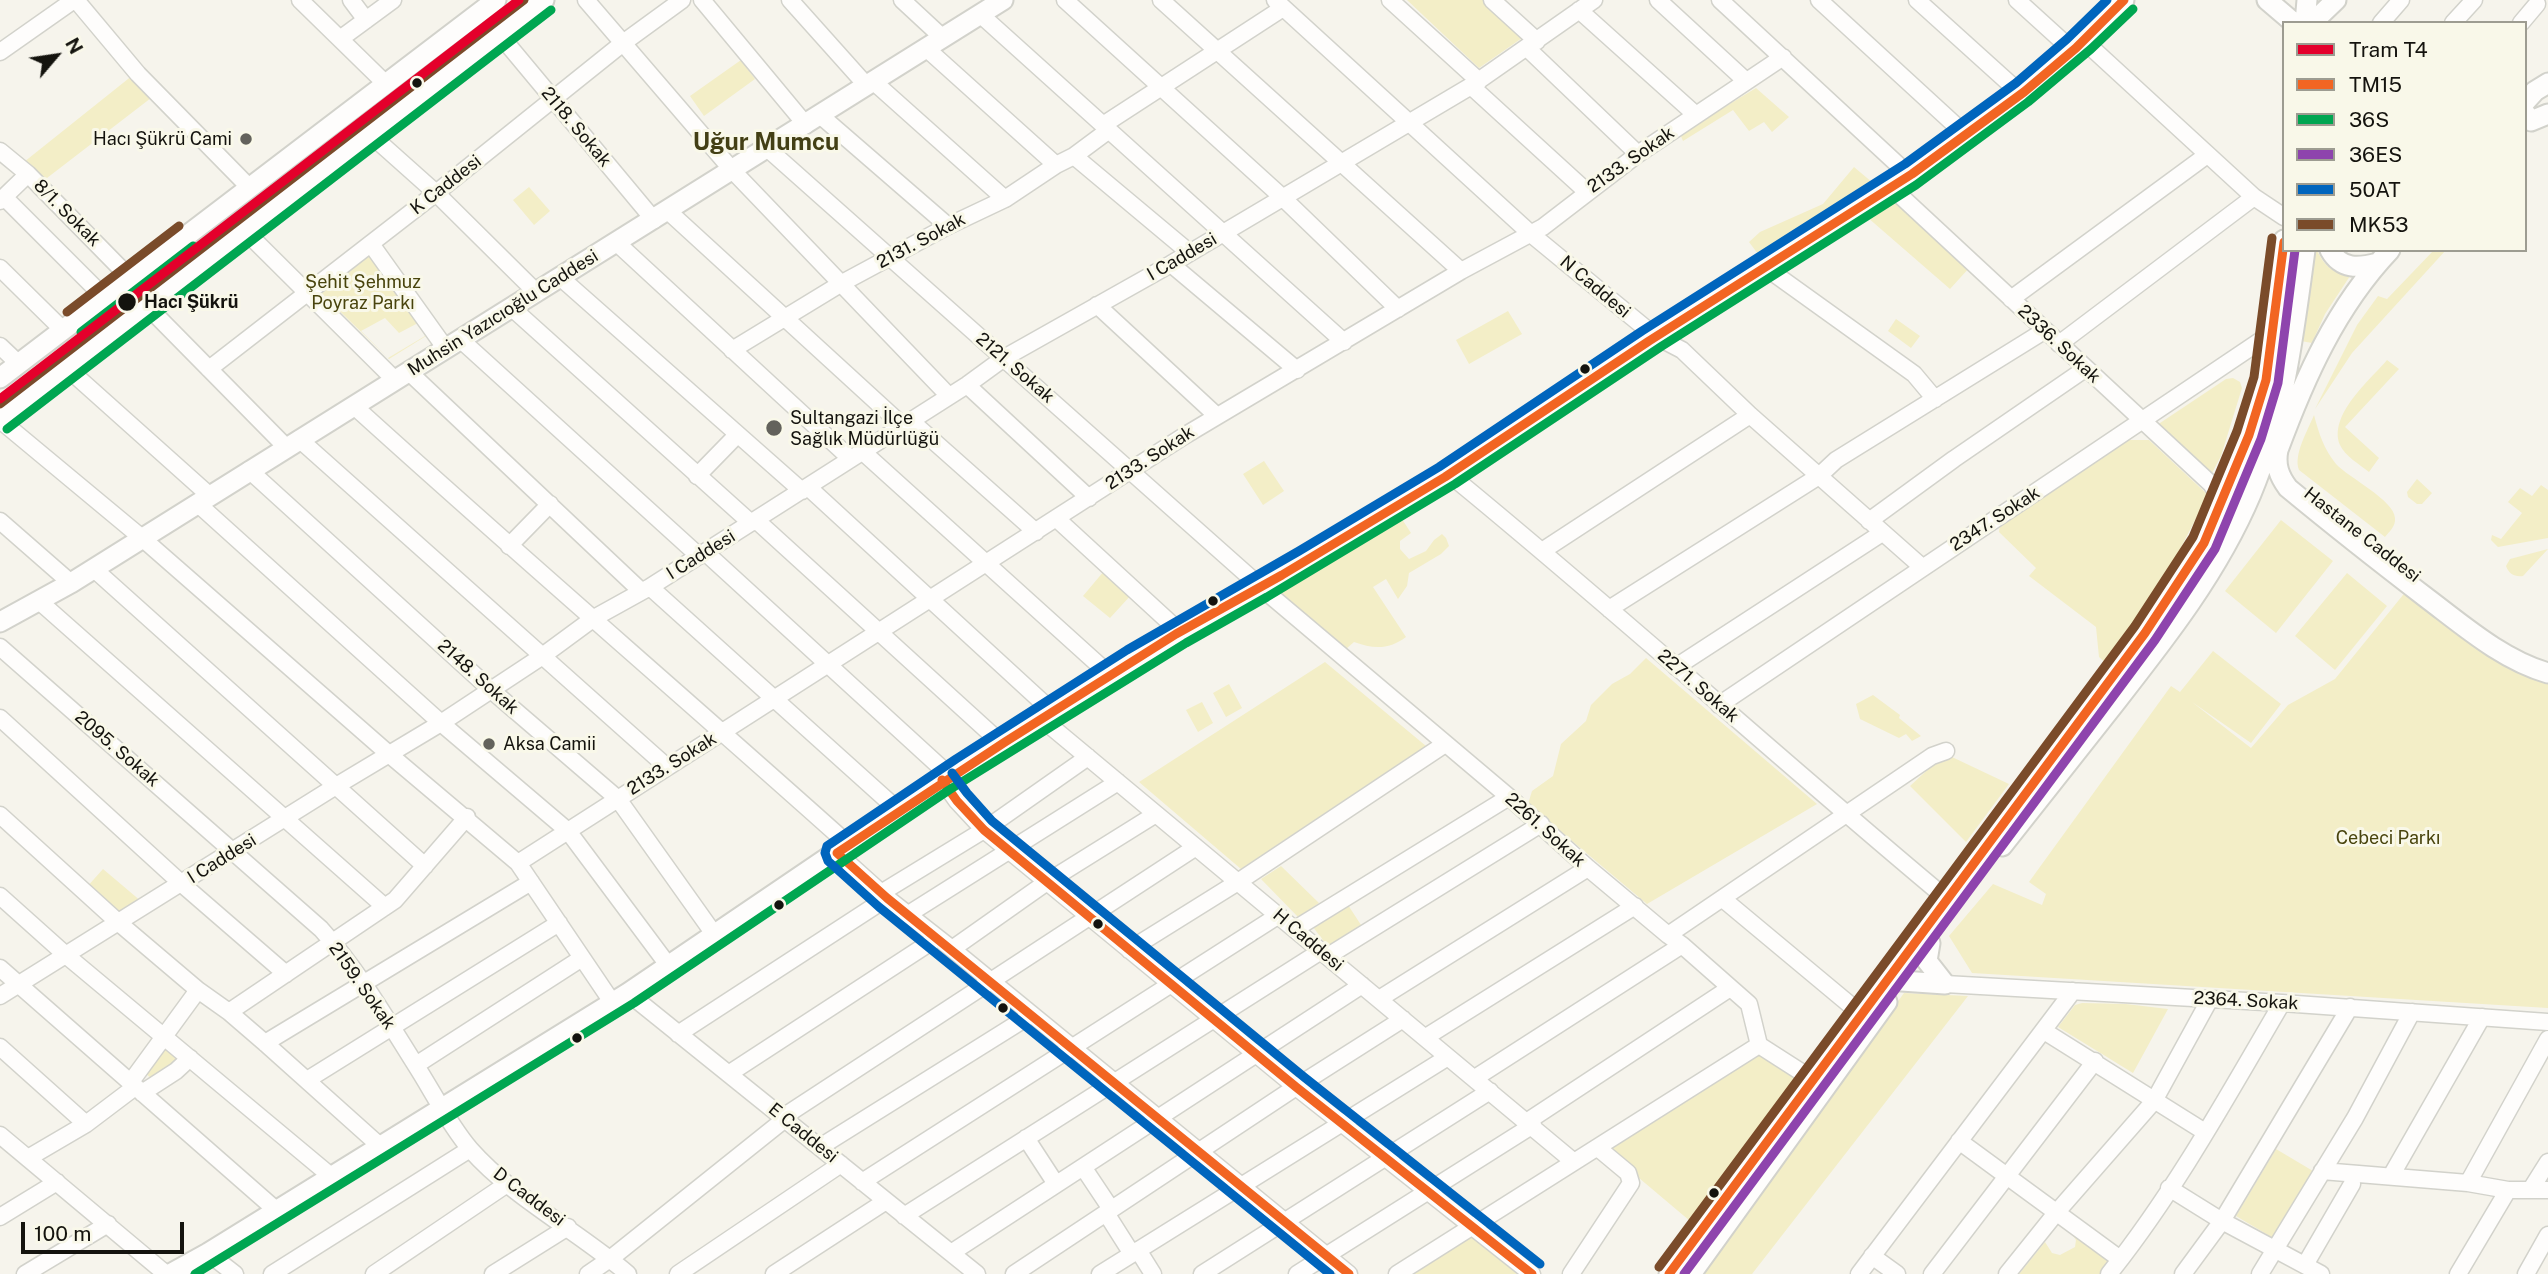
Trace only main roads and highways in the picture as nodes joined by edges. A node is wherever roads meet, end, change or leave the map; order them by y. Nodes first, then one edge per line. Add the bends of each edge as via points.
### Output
1 (496, 0) edge
2 (544, 0) edge
3 (1003, 0) edge
4 (2124, 0) edge
5 (2267, 0) edge
6 (2308, 0) edge
7 (2337, 0) edge
8 (2292, 21) edge
9 (2305, 21) edge
10 (2314, 21) edge
11 (2333, 21) edge
12 (2548, 73) edge
13 (2534, 107) edge
14 (2282, 252) edge
15 (2305, 252) edge
16 (2331, 252) edge
17 (2401, 252) edge
18 (2385, 261) edge
19 (0, 378) edge
20 (0, 419) edge
21 (2249, 435) junction
22 (2261, 466) junction
23 (2285, 484) junction
24 (2251, 494) junction
25 (0, 622) edge
26 (2548, 665) edge
27 (2548, 673) edge
28 (1930, 943) junction
29 (1894, 981) junction
30 (168, 1274) edge
31 (1669, 1274) edge
32 (1691, 1274) edge

1 - 19 main road
2 - 20 main road
3 - 25 main road, Muhsin Yazıcıoğlu Caddesi via 71,583
4 - 30 main road via 2020,93 1891,187 1655,336 1449,474 1180,632 946,778 620,998
5 - 8 main road
6 - 9 main road
7 - 10 main road
7 - 11 main road
12 - 13 main road
14 - 21 main road via 2266,380
15 - 22 main road via 2284,390
16 - 18 main road via 2345,266
17 - 18 main road, Hastane Caddesi
18 - 23 main road via 2341,311 2308,377 2278,450 2276,462
18 - 26 main road, Hastane Caddesi via 2339,335 2289,452 2289,470 2298,486 2470,618
21 - 22 main road via 2250,450
21 - 29 main road via 2204,543 2167,602 1947,899
22 - 23 main road, Hastane Caddesi
22 - 24 main road
23 - 24 main road
23 - 27 main road, Hastane Caddesi via 2368,554 2494,648
24 - 28 main road via 2201,588 2164,641
28 - 29 main road
28 - 29 main road via 1927,961 1945,984
29 - 31 main road via 1861,1014
29 - 32 main road

